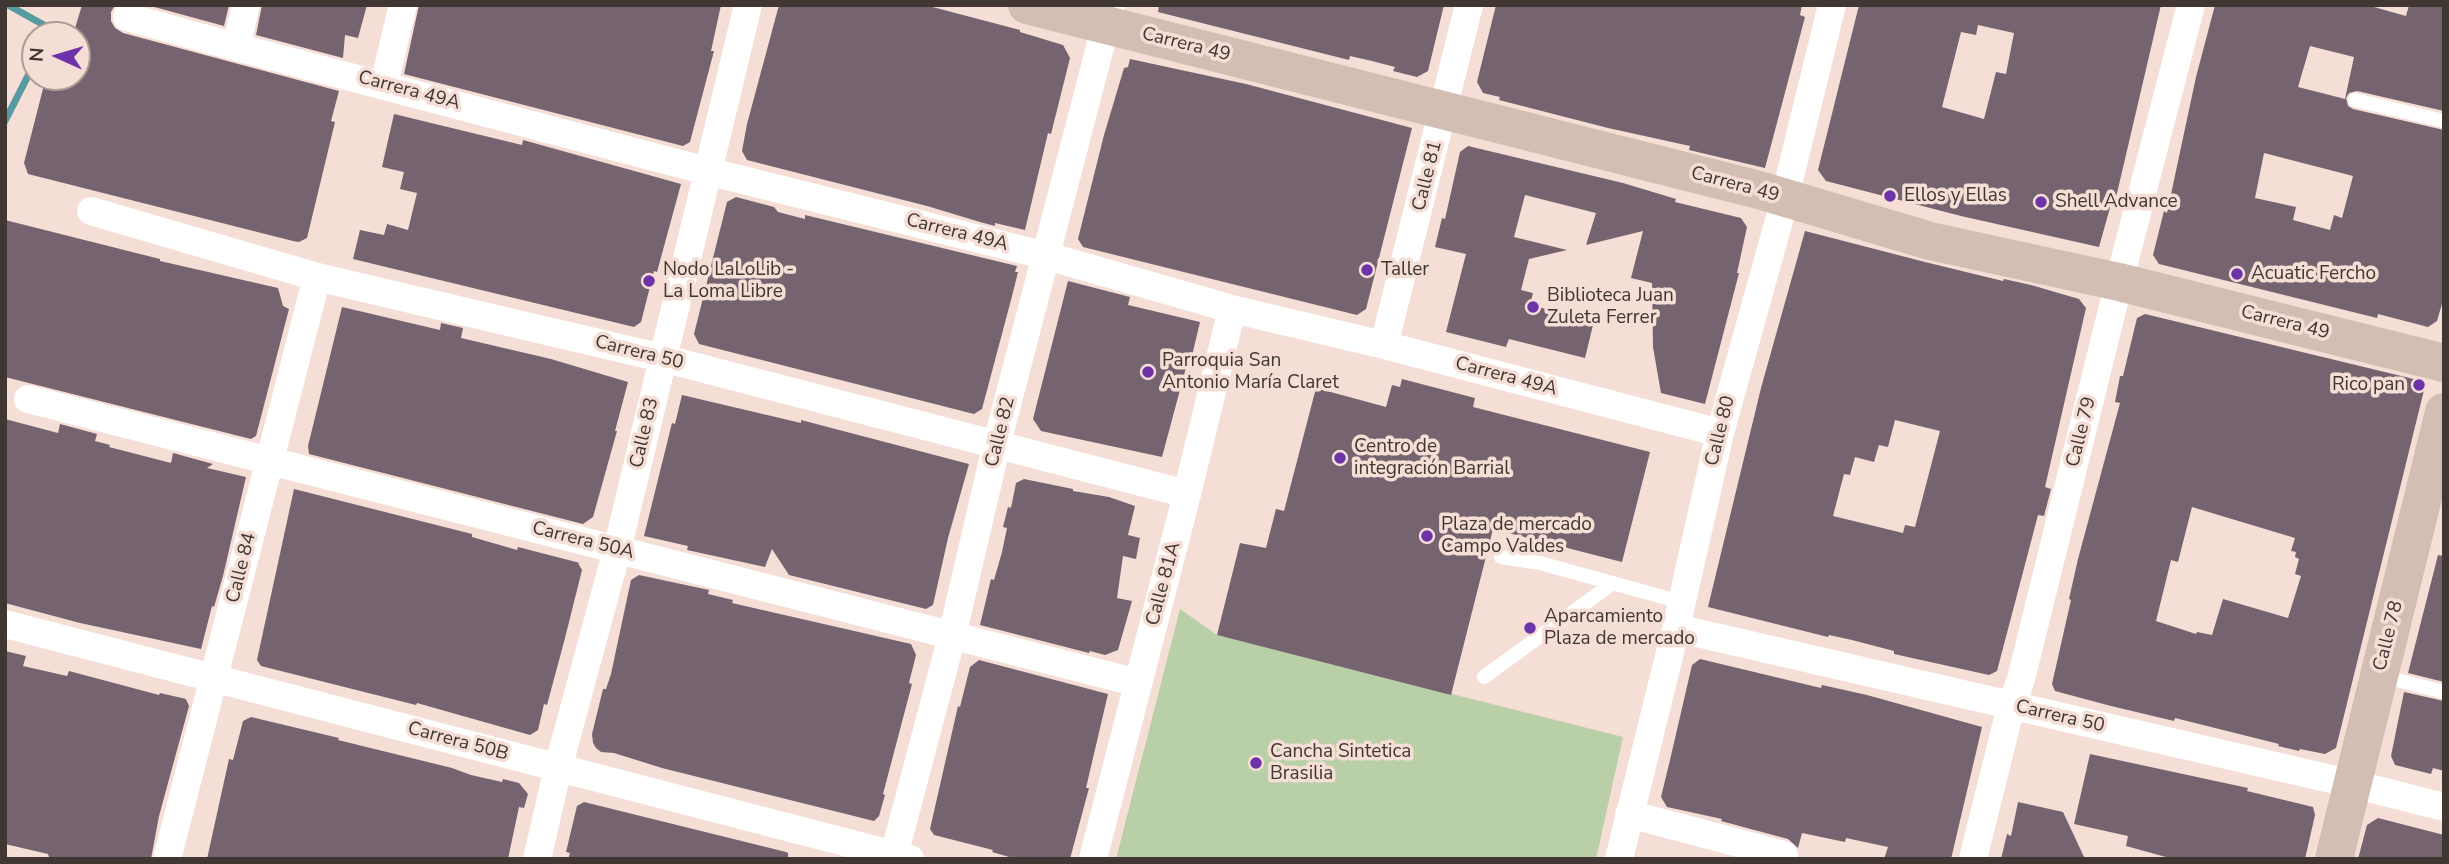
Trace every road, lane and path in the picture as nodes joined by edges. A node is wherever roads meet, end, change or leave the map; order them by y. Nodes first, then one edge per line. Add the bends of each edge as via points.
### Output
1 (246, 5) edge
2 (402, 5) edge
3 (748, 5) edge
4 (1027, 5) edge
5 (1469, 5) edge
6 (1832, 5) edge
7 (2191, 5) edge
8 (1109, 15) edge
9 (127, 17) dead end
10 (236, 47) junction
11 (384, 84) junction
12 (2354, 100) dead end
13 (1444, 111) junction
14 (2444, 121) edge
15 (707, 171) junction
16 (1785, 197) junction
17 (91, 211) dead end
18 (1047, 256) junction
19 (317, 277) junction
20 (2119, 282) junction
21 (1232, 309) junction
22 (1384, 345) junction
23 (662, 358) junction
24 (2444, 363) edge
25 (28, 399) dead end
26 (2444, 412) edge
27 (1720, 433) junction
28 (997, 443) junction
29 (270, 460) junction
30 (1187, 494) junction
31 (617, 550) junction
32 (1501, 557) dead end
33 (1613, 583) junction
34 (1678, 615) junction
35 (5, 624) edge
36 (952, 636) junction
37 (2380, 675) junction
38 (1485, 677) dead end
39 (214, 678) junction
40 (1138, 683) junction
41 (2444, 692) edge
42 (2011, 706) junction
43 (558, 768) junction
44 (2353, 784) junction
45 (2444, 807) edge
46 (1629, 814) junction
47 (1783, 857) edge
48 (899, 858) edge
49 (167, 859) edge
50 (537, 859) edge
51 (1093, 859) edge
52 (1619, 859) edge
53 (1973, 859) edge
54 (2334, 859) edge

1 - 10 street
2 - 11 street
3 - 15 street, Calle 83
4 - 8 street, Carrera 49
5 - 13 street, Calle 81
6 - 16 street, Calle 80
7 - 20 street, Calle 79
8 - 13 street, Carrera 49
8 - 18 street, Calle 82
9 - 10 street, Carrera 49A
10 - 11 street, Carrera 49A
11 - 15 street, Carrera 49A
12 - 14 lane
13 - 16 street, Carrera 49
13 - 22 street, Calle 81
15 - 18 street, Carrera 49A
15 - 23 street, Calle 83
16 - 20 street, Carrera 49 via 1930,241
16 - 27 street, Calle 80
17 - 19 street, Carrera 50
18 - 21 street, Carrera 49A
18 - 28 street, Calle 82
19 - 23 street, Carrera 50
19 - 29 street, Calle 84
20 - 24 street, Carrera 49
20 - 42 street, Calle 79
21 - 22 street, Carrera 49A
21 - 30 street, Calle 81A
22 - 27 street, Carrera 49A
23 - 28 street, Carrera 50
23 - 31 street, Calle 83
25 - 29 street, Carrera 50A
26 - 37 street, Calle 78
27 - 34 street, Calle 80
28 - 30 street, Carrera 50
28 - 36 street, Calle 82
29 - 31 street, Carrera 50A
29 - 39 street, Calle 84
30 - 40 street, Calle 81A
31 - 36 street, Carrera 50A
31 - 43 street, Calle 83
32 - 33 lane
33 - 34 lane
33 - 38 lane
34 - 42 street, Carrera 50
34 - 46 street, Calle 80
35 - 39 street, Carrera 50B
36 - 40 street, Carrera 50A
36 - 48 street, Calle 82
37 - 41 lane
37 - 44 street, Calle 78
39 - 43 street, Carrera 50B
39 - 49 street, Calle 84
40 - 51 street, Calle 81A
42 - 44 street, Carrera 50
42 - 53 street, Calle 79
43 - 48 street, Carrera 50B
43 - 50 street, Calle 83
44 - 45 street, Carrera 50
44 - 54 street, Calle 78
46 - 47 street
46 - 52 street, Calle 80

